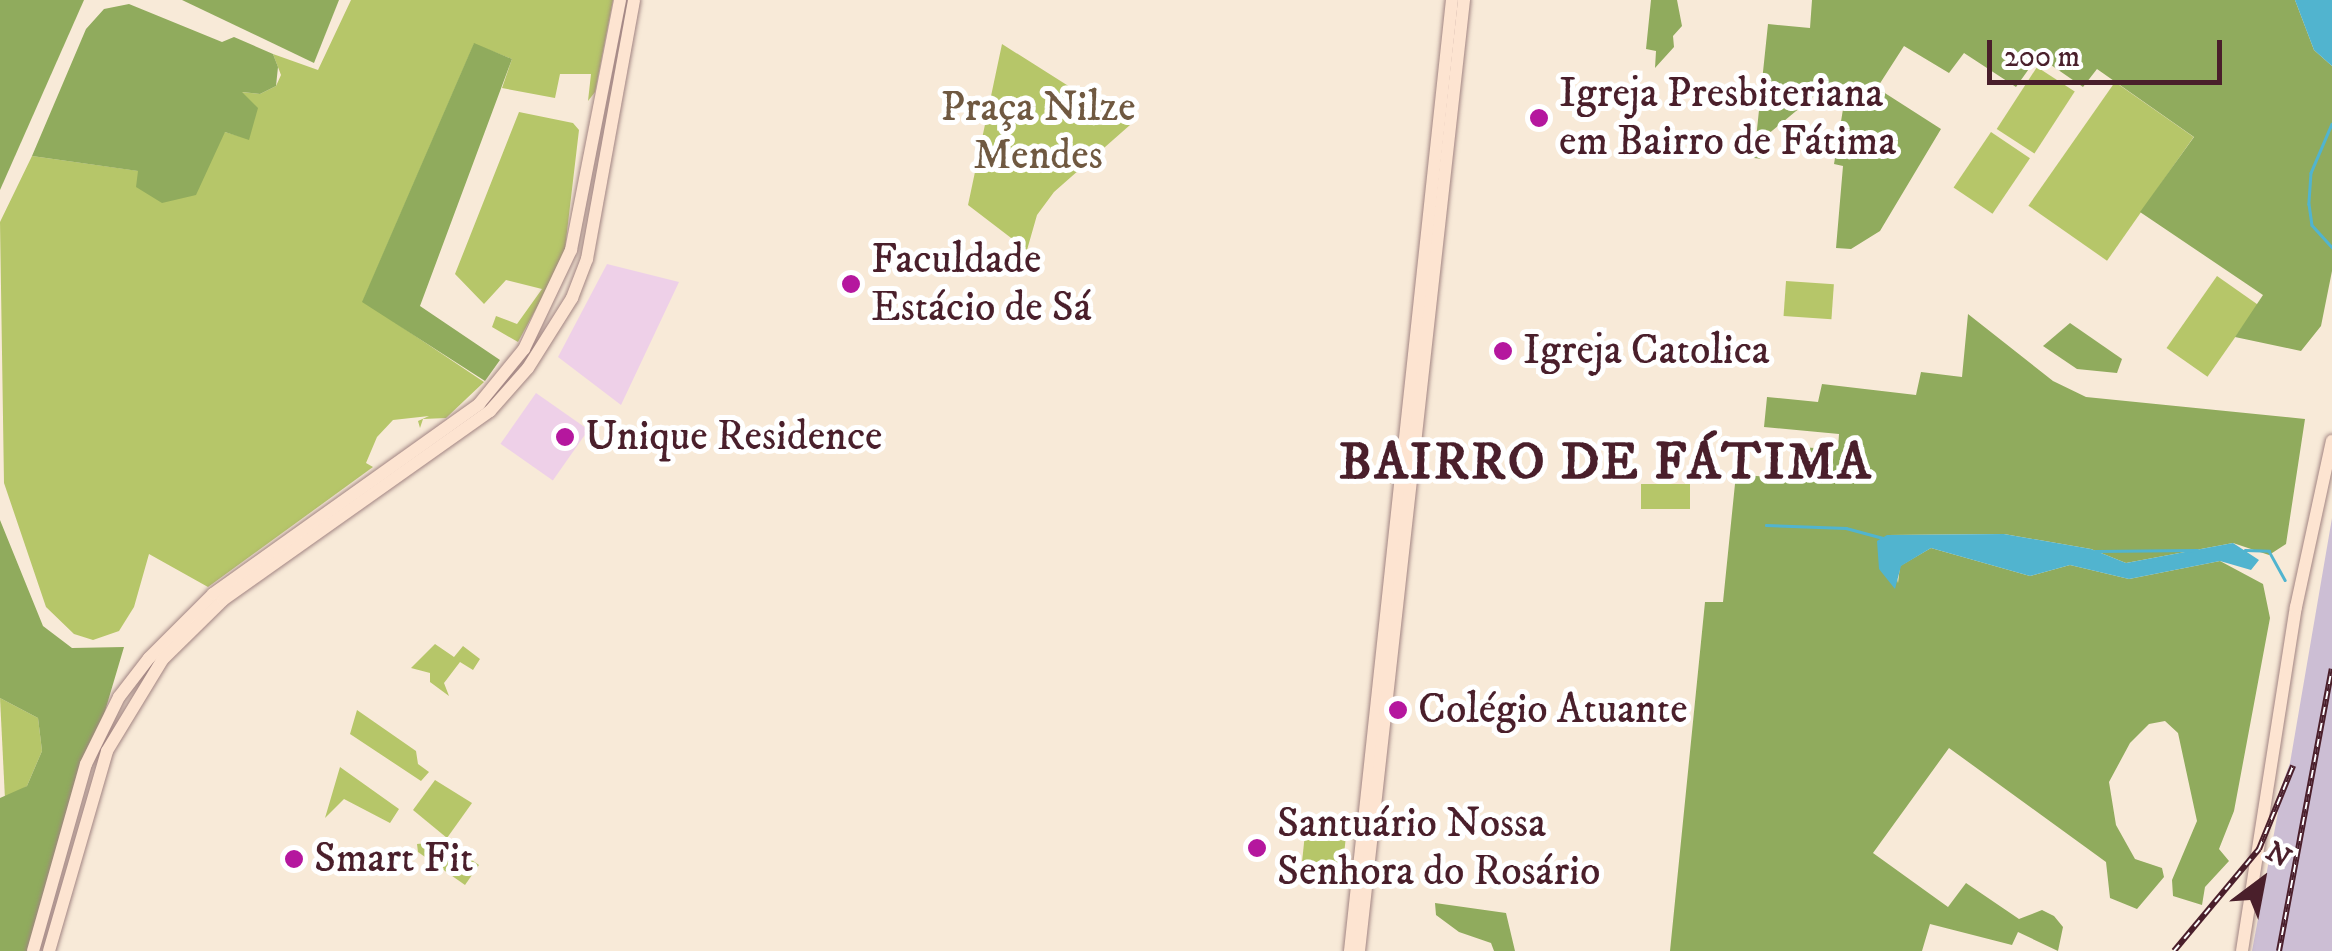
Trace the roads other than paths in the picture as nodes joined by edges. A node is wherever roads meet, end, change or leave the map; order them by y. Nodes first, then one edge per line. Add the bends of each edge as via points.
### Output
1 (620, 0) edge
2 (634, 0) edge
3 (1452, 0) edge
4 (1464, 0) edge
5 (2332, 441) edge
6 (33, 951) edge
7 (49, 951) edge
8 (1350, 951) edge
9 (1359, 951) edge
10 (2242, 951) edge

1 - 6 street via 571,250 524,348 479,404 212,594 149,658 96,740
2 - 7 street via 587,259 572,298 535,356 472,425 239,588 185,634 148,678 107,751
3 - 8 street
4 - 9 street
5 - 10 street via 2296,607

